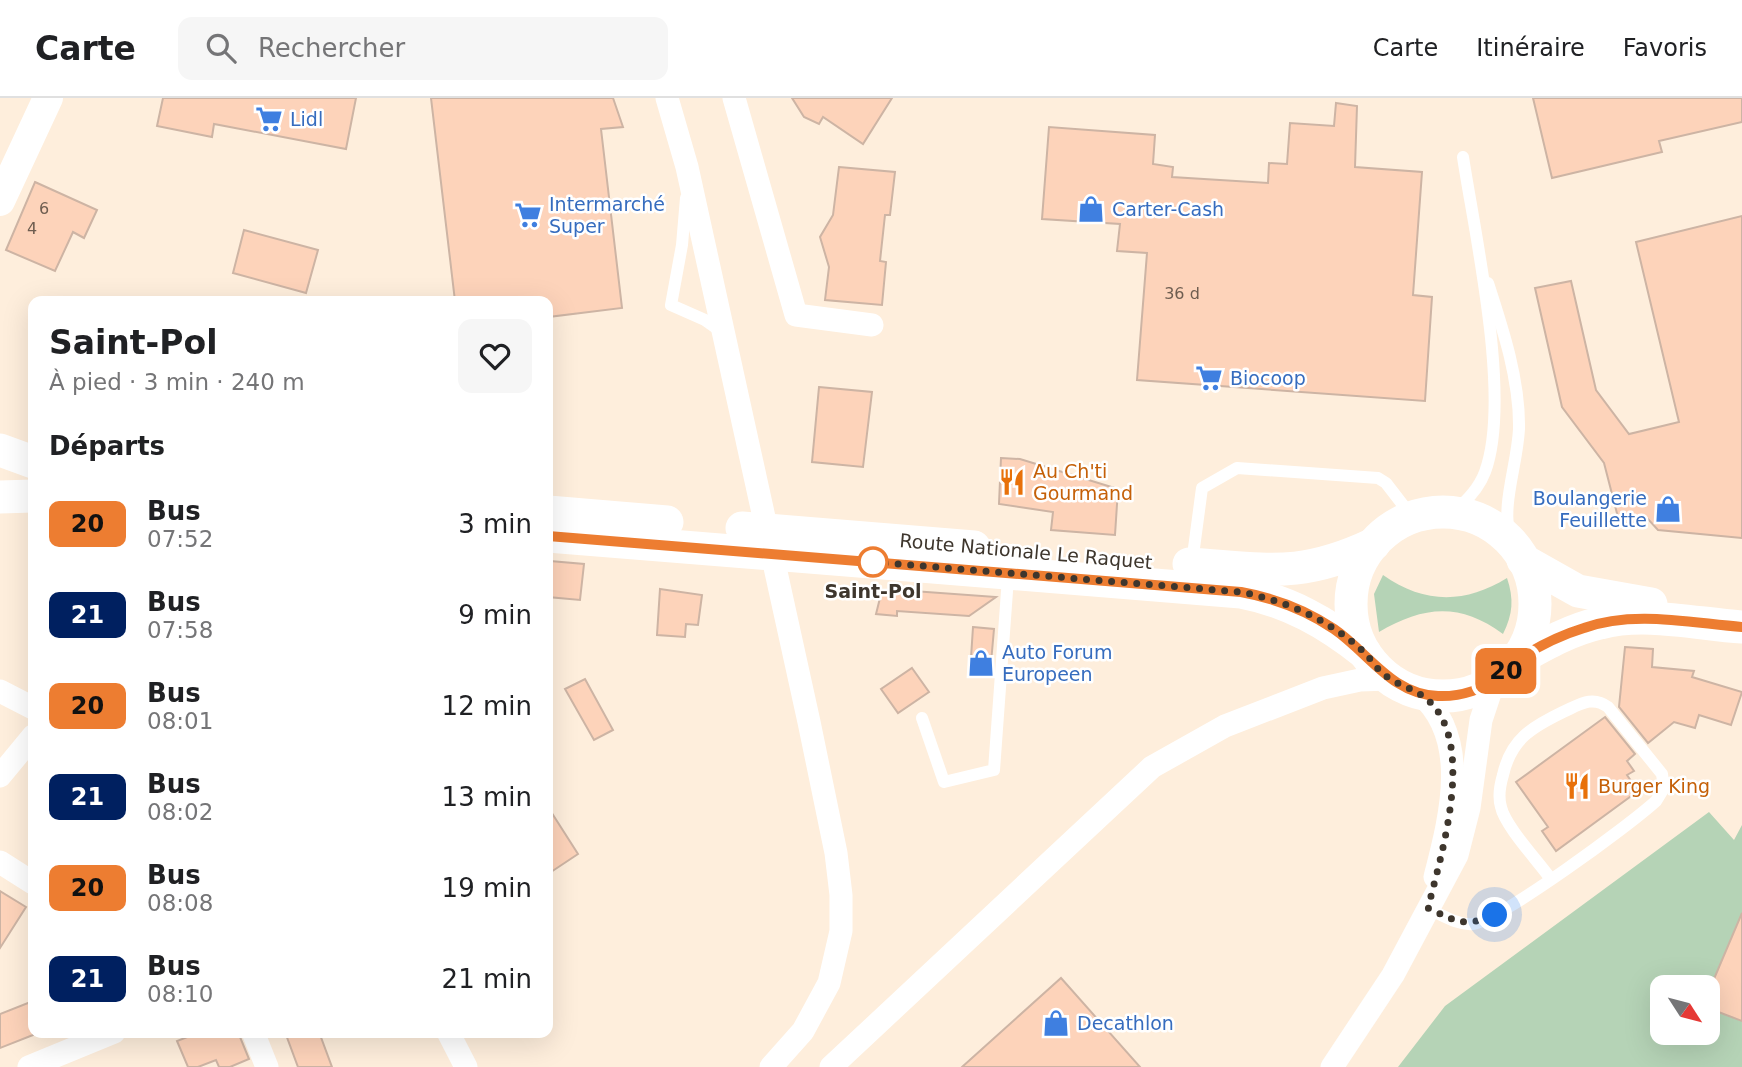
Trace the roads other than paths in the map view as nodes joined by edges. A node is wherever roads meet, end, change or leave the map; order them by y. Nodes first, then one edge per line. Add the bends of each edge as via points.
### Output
1 (48, 98) edge
2 (667, 98) edge
3 (734, 98) edge
4 (1463, 157) dead end
5 (687, 167) junction
6 (0, 201) edge
7 (1477, 246) junction
8 (872, 325) dead end
9 (723, 332) junction
10 (0, 450) edge
11 (28, 460) edge
12 (28, 496) edge
13 (0, 497) edge
14 (628, 504) dead end
15 (553, 513) edge
16 (1452, 513) junction
17 (1413, 518) junction
18 (685, 535) junction
19 (553, 536) edge
20 (1374, 544) junction
21 (1516, 550) junction
22 (1009, 561) junction
23 (1192, 564) junction
24 (1742, 611) edge
25 (1742, 627) edge
26 (1366, 653) junction
27 (1505, 671) junction
28 (1389, 679) junction
29 (0, 691) edge
30 (1419, 693) junction
31 (28, 705) edge
32 (922, 718) dead end
33 (28, 742) edge
34 (0, 776) edge
35 (0, 862) edge
36 (1550, 878) junction
37 (28, 880) edge
38 (1428, 908) junction
39 (99, 1038) edge
40 (255, 1038) edge
41 (451, 1038) edge
42 (29, 1067) edge
43 (267, 1067) edge
44 (466, 1067) edge
45 (771, 1067) edge
46 (831, 1067) edge
47 (1332, 1067) edge

1 - 6 street
2 - 5 street
3 - 8 street via 796,315
4 - 7 lane
5 - 9 street
5 - 9 lane via 686,211 671,305
7 - 16 lane via 1493,368 1494,429 1481,482
7 - 21 lane via 1498,313 1519,411 1506,517
9 - 45 street via 831,827 841,895 841,931 829,984 803,1031
10 - 11 main road
12 - 13 main road
14 - 18 lane
15 - 18 main road, Route Nationale Le Raquet
16 - 17 main road
16 - 21 main road via 1483,522
17 - 20 main road
17 - 23 lane via 1378,478 1237,468 1202,488
18 - 19 main road, Route Nationale Le Raquet
18 - 22 main road, Route Nationale Le Raquet
20 - 23 main road, Route Nationale Le Raquet via 1298,570
20 - 26 main road via 1357,574 1352,597 1356,632
21 - 24 main road via 1563,585 1592,595
21 - 27 main road via 1532,580 1534,612 1530,633
22 - 23 main road, Route Nationale Le Raquet
22 - 26 main road, Route Nationale Le Raquet via 1258,595 1321,620
22 - 32 lane via 994,770 944,782
25 - 27 main road via 1611,621 1567,634
26 - 28 main road
27 - 30 main road via 1463,694
27 - 38 street via 1479,729 1462,839
28 - 30 main road
28 - 46 street via 1324,688 1225,726 1152,767
29 - 31 street
30 - 38 street via 1442,719 1452,756 1449,811
33 - 34 street
35 - 37 street
36 - 36 lane via 1651,806 1664,788 1659,768 1608,707 1597,701 1584,702 1528,730 1513,747 1502,778 1502,813
36 - 38 lane via 1495,915 1472,924
38 - 47 street via 1380,997
39 - 42 street
40 - 43 street
41 - 44 street

